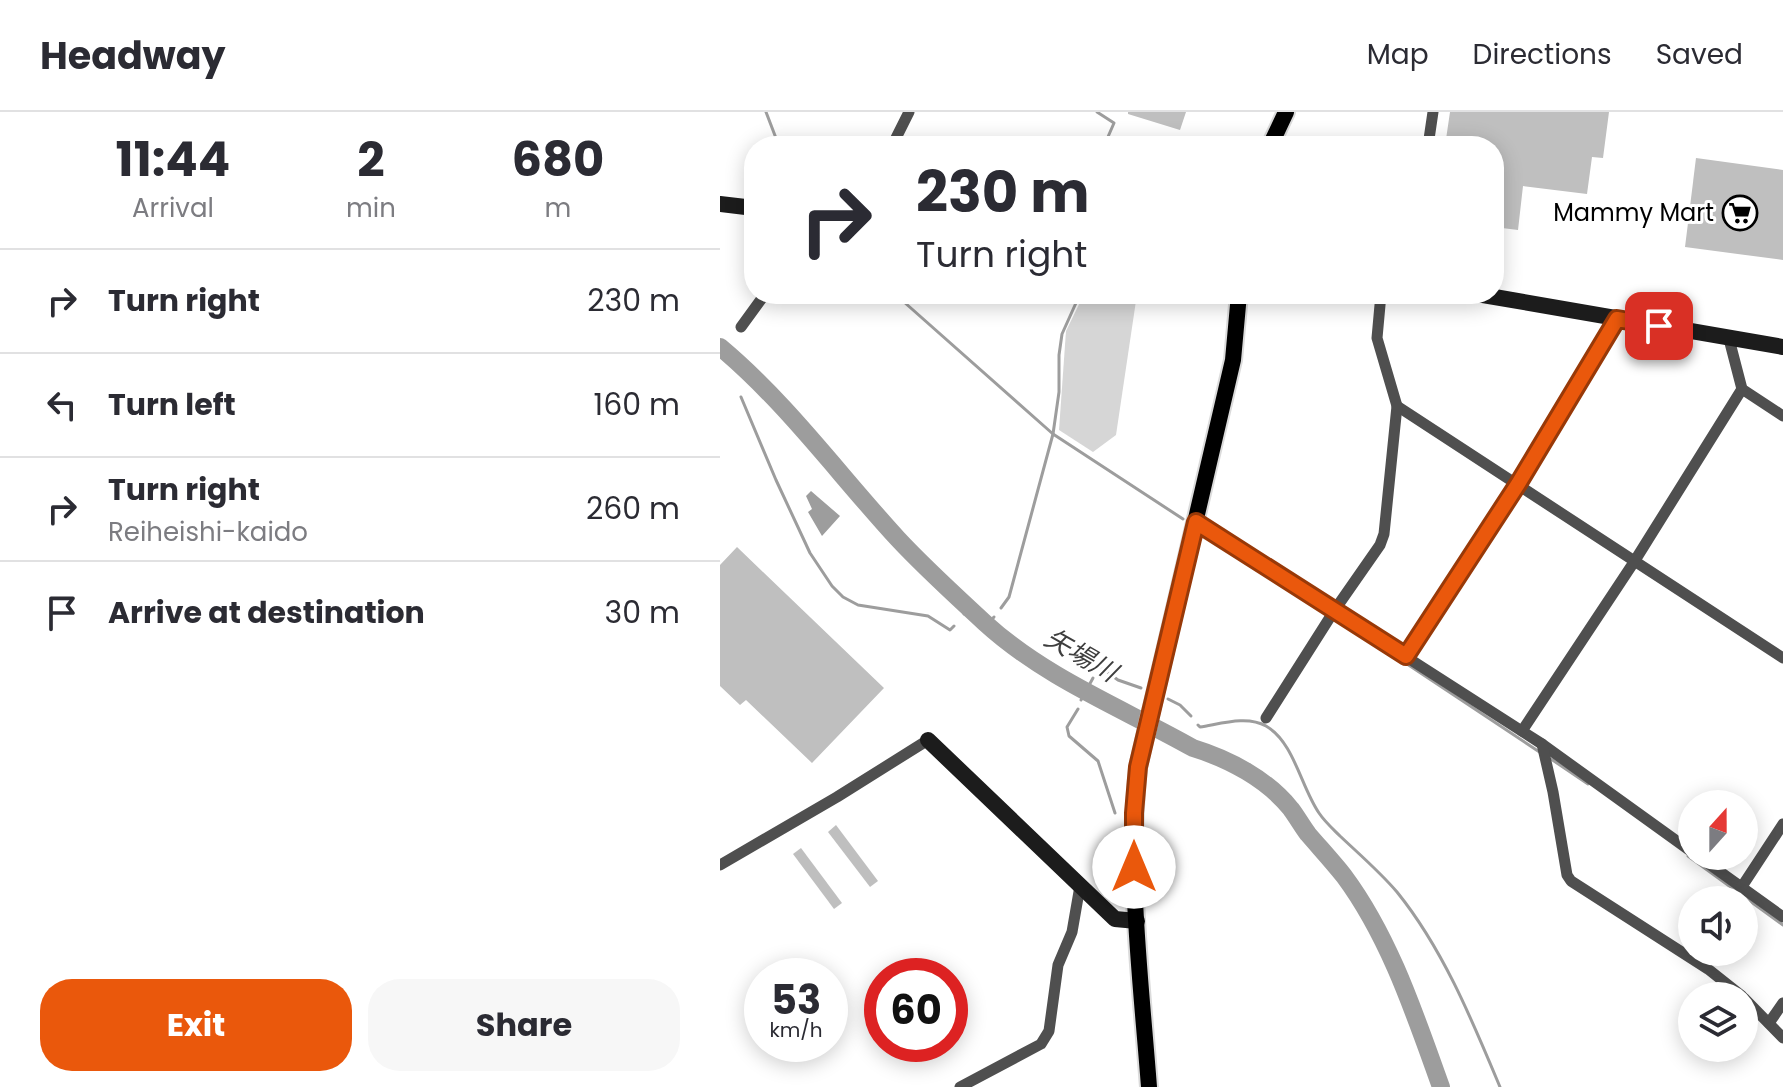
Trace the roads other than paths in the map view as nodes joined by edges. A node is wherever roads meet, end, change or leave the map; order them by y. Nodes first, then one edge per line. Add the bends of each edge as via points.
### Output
1 (909, 112) edge
2 (1286, 112) edge
3 (1433, 112) edge
4 (897, 136) edge
5 (1275, 136) edge
6 (1429, 136) edge
7 (720, 204) edge
8 (744, 207) edge
9 (1504, 299) edge
10 (758, 304) edge
11 (1238, 304) edge
12 (1380, 304) edge
13 (1617, 319) junction
14 (741, 327) dead end
15 (1729, 339) junction
16 (1783, 347) edge
17 (1742, 389) junction
18 (1397, 406) junction
19 (1783, 416) edge
20 (1518, 484) junction
21 (1196, 522) junction
22 (1634, 562) junction
23 (1334, 611) junction
24 (1406, 656) junction
25 (1783, 658) edge
26 (1266, 718) dead end
27 (1522, 731) junction
28 (928, 740) joint
29 (1542, 744) junction
30 (1783, 824) edge
31 (1678, 842) edge
32 (720, 865) edge
33 (1717, 870) edge
34 (1080, 886) junction
35 (1738, 886) edge
36 (1742, 886) edge
37 (1758, 900) edge
38 (1783, 917) edge
39 (1137, 921) junction
40 (1724, 982) edge
41 (1783, 1003) edge
42 (1758, 1012) edge
43 (1769, 1023) junction
44 (1783, 1038) edge
45 (960, 1087) edge
46 (1149, 1087) edge

1 - 4 street
2 - 5 main road
3 - 6 street
7 - 8 main road
9 - 13 main road
10 - 14 street
11 - 21 main road via 1233,360
12 - 18 street via 1377,338
13 - 15 main road
13 - 20 street
15 - 16 main road
15 - 17 street
17 - 19 street
17 - 22 street
18 - 20 street
18 - 23 street via 1384,534
20 - 22 street
20 - 24 street
21 - 23 street
21 - 39 main road via 1138,767
22 - 25 street
22 - 27 street
23 - 24 street
23 - 26 street
24 - 27 street
27 - 29 street
28 - 32 street
28 - 34 main road
29 - 31 street
29 - 40 street via 1571,881
30 - 36 street
33 - 35 street
34 - 39 main road via 1115,919
34 - 45 street via 1072,932 1058,965 1049,1031 1041,1044
37 - 38 street
39 - 46 main road
41 - 43 street
42 - 43 street
43 - 44 street

